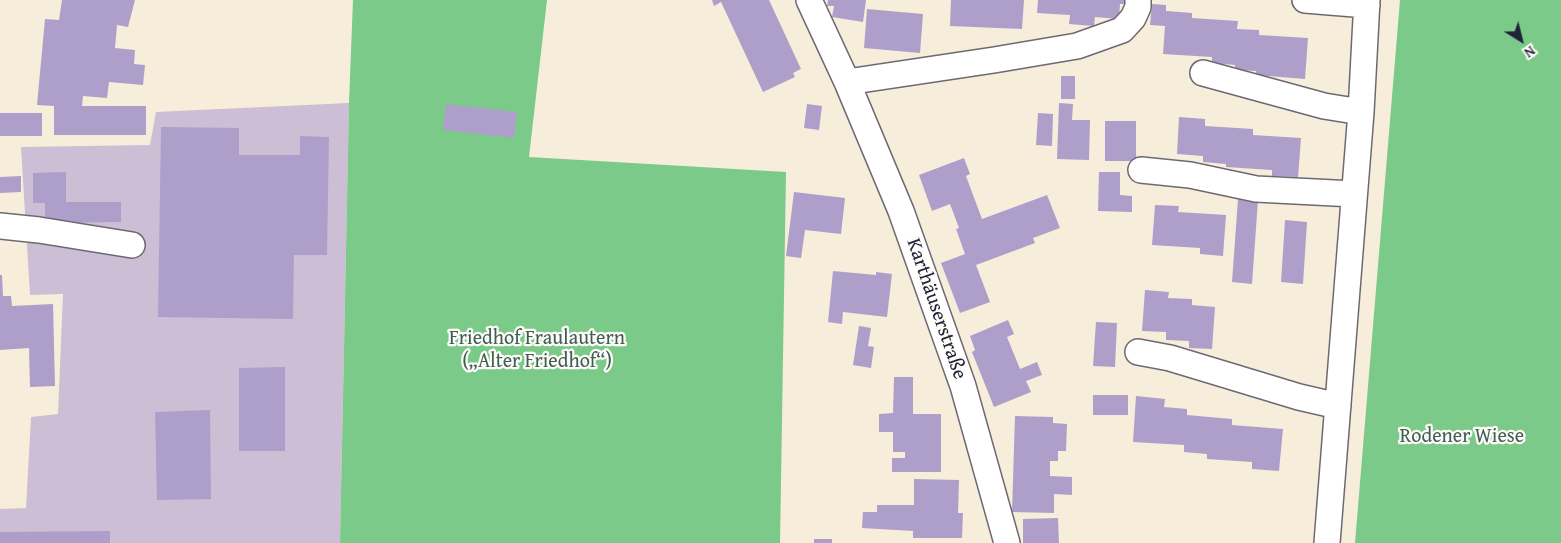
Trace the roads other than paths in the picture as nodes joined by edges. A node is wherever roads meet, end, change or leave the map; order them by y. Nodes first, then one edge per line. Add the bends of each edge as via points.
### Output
1 (809, 0) edge
2 (1138, 0) edge
3 (1305, 0) edge
4 (1367, 2) edge
5 (1203, 73) dead end
6 (847, 82) junction
7 (1361, 112) junction
8 (1141, 170) dead end
9 (1354, 194) junction
10 (0, 226) edge
11 (132, 245) dead end
12 (1138, 352) dead end
13 (1338, 406) junction
14 (1007, 543) edge
15 (1326, 543) edge

1 - 6 street, Karthäuserstraße
2 - 6 street via 1133,18 1122,30 1076,46
3 - 4 street
4 - 7 street
5 - 7 street via 1324,106
6 - 14 street, Karthäuserstraße via 901,211 963,386
7 - 9 street
8 - 9 street via 1190,175 1256,189
9 - 13 street
10 - 11 street
12 - 13 street via 1170,358
13 - 15 street

